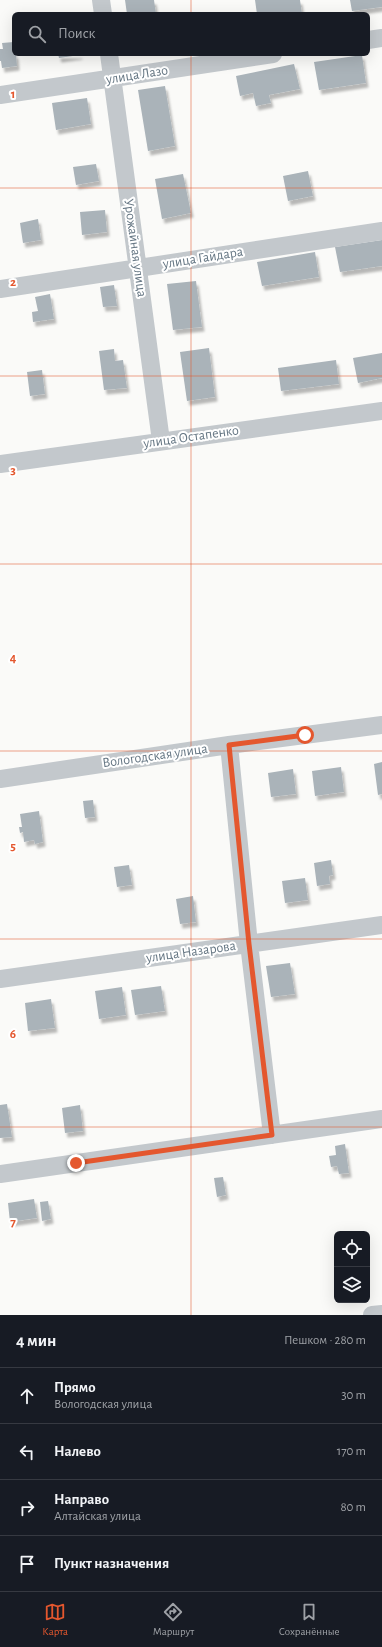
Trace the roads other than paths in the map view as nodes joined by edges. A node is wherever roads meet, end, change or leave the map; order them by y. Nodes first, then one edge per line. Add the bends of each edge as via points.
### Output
1 (101, 0) edge
2 (103, 12) edge
3 (382, 38) edge
4 (370, 40) edge
5 (109, 56) edge
6 (260, 56) edge
7 (112, 78) junction
8 (0, 95) edge
9 (382, 231) edge
10 (138, 268) junction
11 (0, 289) edge
12 (382, 410) edge
13 (161, 441) junction
14 (0, 464) edge
15 (382, 725) edge
16 (229, 745) junction
17 (0, 779) edge
18 (382, 925) edge
19 (249, 944) junction
20 (0, 979) edge
21 (382, 1120) edge
22 (272, 1135) junction
23 (0, 1174) edge
24 (382, 1314) edge
25 (372, 1315) edge

1 - 2 street
3 - 4 street
5 - 7 street, Урожайная улица
6 - 7 street, улица Лазо
7 - 8 street, улица Лазо
7 - 10 street, Урожайная улица
9 - 10 street, улица Гайдара
10 - 11 street, улица Гайдара
10 - 13 street, Урожайная улица
12 - 13 street, улица Остапенко
13 - 14 street, улица Остапенко
15 - 16 street, Вологодская улица
16 - 17 street, Вологодская улица
16 - 19 street
18 - 19 street, улица Назарова
19 - 20 street, улица Назарова
19 - 22 street
21 - 22 street
22 - 23 street
24 - 25 street

